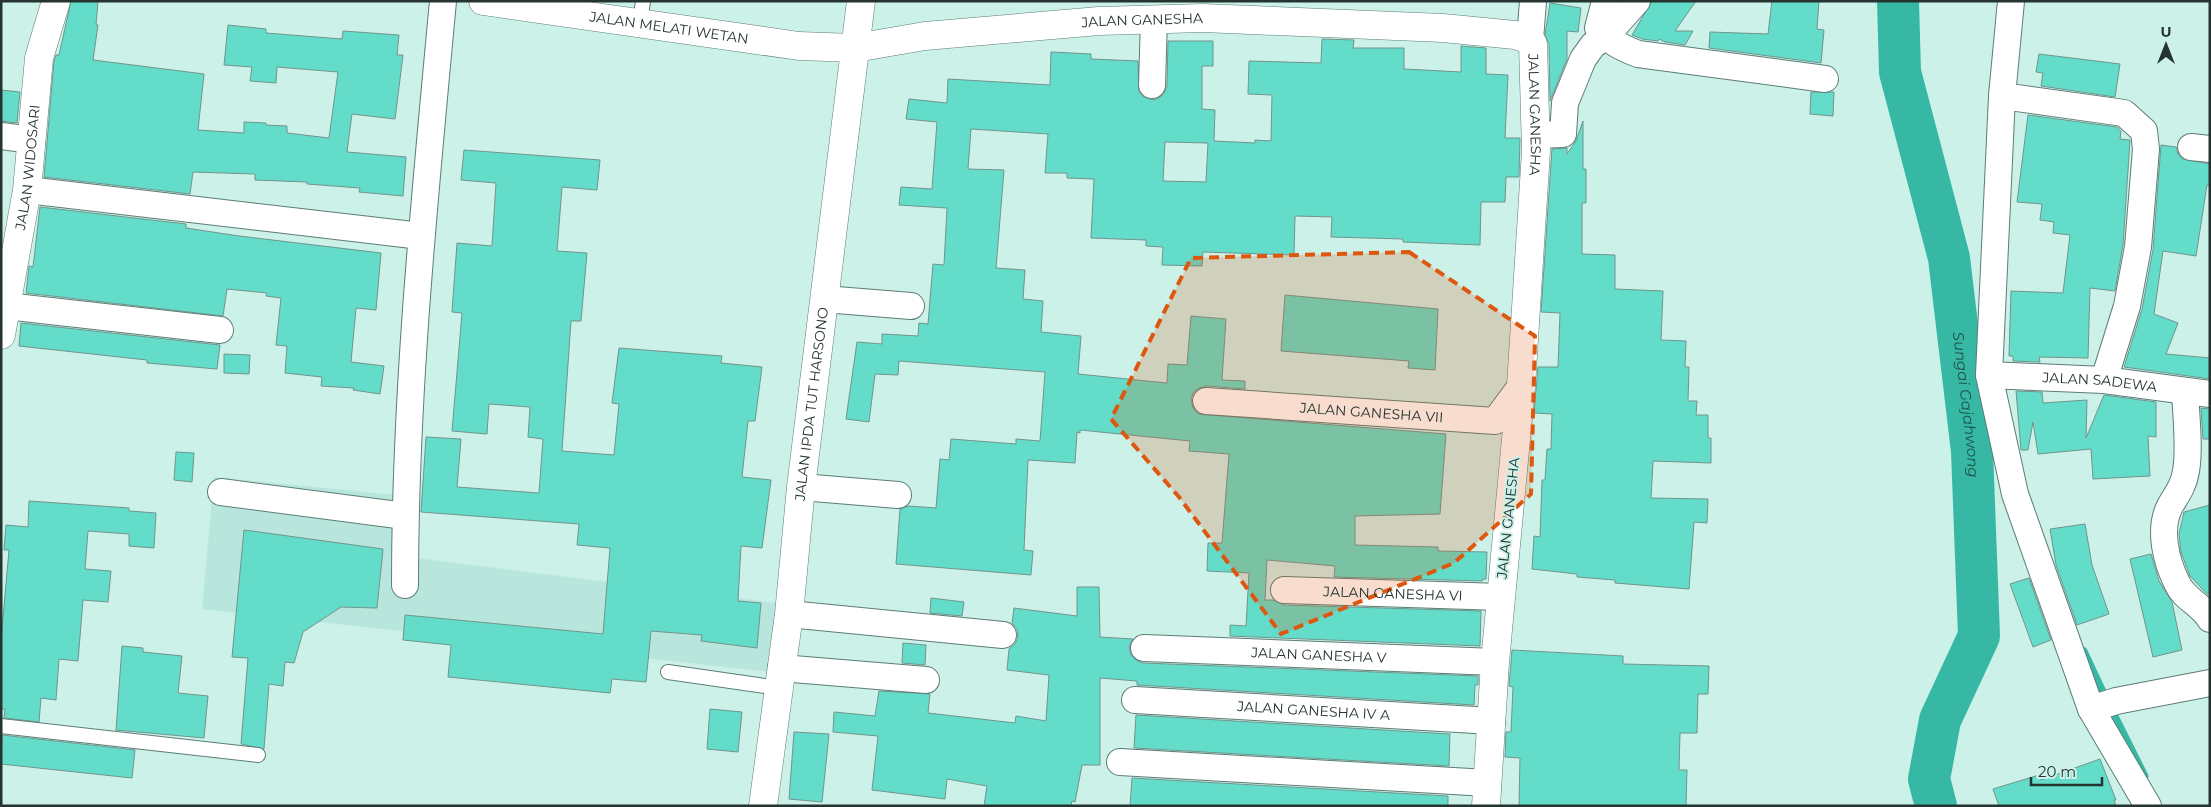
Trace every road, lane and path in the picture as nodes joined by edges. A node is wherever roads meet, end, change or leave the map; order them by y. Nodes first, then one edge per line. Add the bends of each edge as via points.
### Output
1 (56, 1) edge
2 (443, 1) edge
3 (483, 1) edge
4 (861, 1) edge
5 (1533, 1) edge
6 (1605, 1) edge
7 (1637, 1) edge
8 (2011, 1) edge
9 (515, 4) edge
10 (641, 12) edge
11 (1154, 19) junction
12 (1605, 37) junction
13 (1530, 40) junction
14 (855, 48) junction
15 (1825, 79) dead end
16 (1152, 85) dead end
17 (2008, 97) junction
18 (1536, 135) junction
19 (1, 136) edge
20 (32, 140) junction
21 (27, 190) junction
22 (421, 236) junction
23 (824, 299) junction
24 (6, 306) junction
25 (911, 306) dead end
26 (220, 330) dead end
27 (1, 335) edge
28 (1995, 375) junction
29 (2104, 380) junction
30 (1521, 386) junction
31 (2198, 392) edge
32 (1206, 400) dead end
33 (801, 487) junction
34 (221, 492) dead end
35 (898, 495) dead end
36 (404, 516) junction
37 (404, 585) dead end
38 (1284, 590) dead end
39 (1500, 597) junction
40 (789, 614) junction
41 (2210, 619) edge
42 (1003, 635) dead end
43 (1144, 648) dead end
44 (1495, 662) junction
45 (668, 672) dead end
46 (780, 678) junction
47 (926, 680) dead end
48 (2210, 683) edge
49 (1135, 700) dead end
50 (2102, 705) junction
51 (1492, 721) junction
52 (1, 726) edge
53 (258, 755) dead end
54 (1120, 762) dead end
55 (1487, 794) edge
56 (763, 806) edge
57 (2148, 806) edge

1 - 20 street, JALAN WIDOSARI via 39,58
2 - 22 street
3 - 9 street, JALAN MELATI WETAN
4 - 14 street, JALAN IPDA TUT HARSONO
5 - 13 street
6 - 12 street via 1598,28
7 - 12 street
8 - 17 street
9 - 10 street, JALAN MELATI WETAN
10 - 14 street, JALAN MELATI WETAN via 799,46
11 - 13 street, JALAN GANESHA via 1443,28 1515,35
11 - 14 street, JALAN GANESHA via 925,36
11 - 16 street
12 - 15 street via 1638,54
12 - 18 street via 1593,45 1583,59 1568,92 1563,134
13 - 18 street, JALAN GANESHA
14 - 23 street, JALAN IPDA TUT HARSONO
17 - 28 street
17 - 29 street via 2124,114 2144,131 2146,149 2138,247 2127,306
18 - 30 street, JALAN GANESHA
19 - 20 street
20 - 21 street, JALAN WIDOSARI
21 - 22 street
21 - 24 street, JALAN WIDOSARI
22 - 36 street
23 - 25 street
23 - 33 street, JALAN IPDA TUT HARSONO
24 - 26 street
24 - 27 street, JALAN WIDOSARI
28 - 29 street, JALAN SADEWA
28 - 50 street via 2015,494
29 - 31 street, JALAN SADEWA
30 - 32 street, JALAN GANESHA VII via 1495,421
30 - 39 street, JALAN GANESHA
31 - 41 street via 2187,469 2166,516 2164,544 2176,583
33 - 35 street
33 - 40 street, JALAN IPDA TUT HARSONO
34 - 36 street
36 - 37 street
38 - 39 street, JALAN GANESHA VI
39 - 44 street, JALAN GANESHA
40 - 42 street
40 - 46 street, JALAN IPDA TUT HARSONO
43 - 44 street, JALAN GANESHA V
44 - 51 street, JALAN GANESHA
45 - 46 lane
46 - 47 street
46 - 56 street, JALAN IPDA TUT HARSONO
48 - 50 street
49 - 51 street, JALAN GANESHA IV A
50 - 57 street
51 - 55 street, JALAN GANESHA
52 - 53 lane
54 - 55 street

